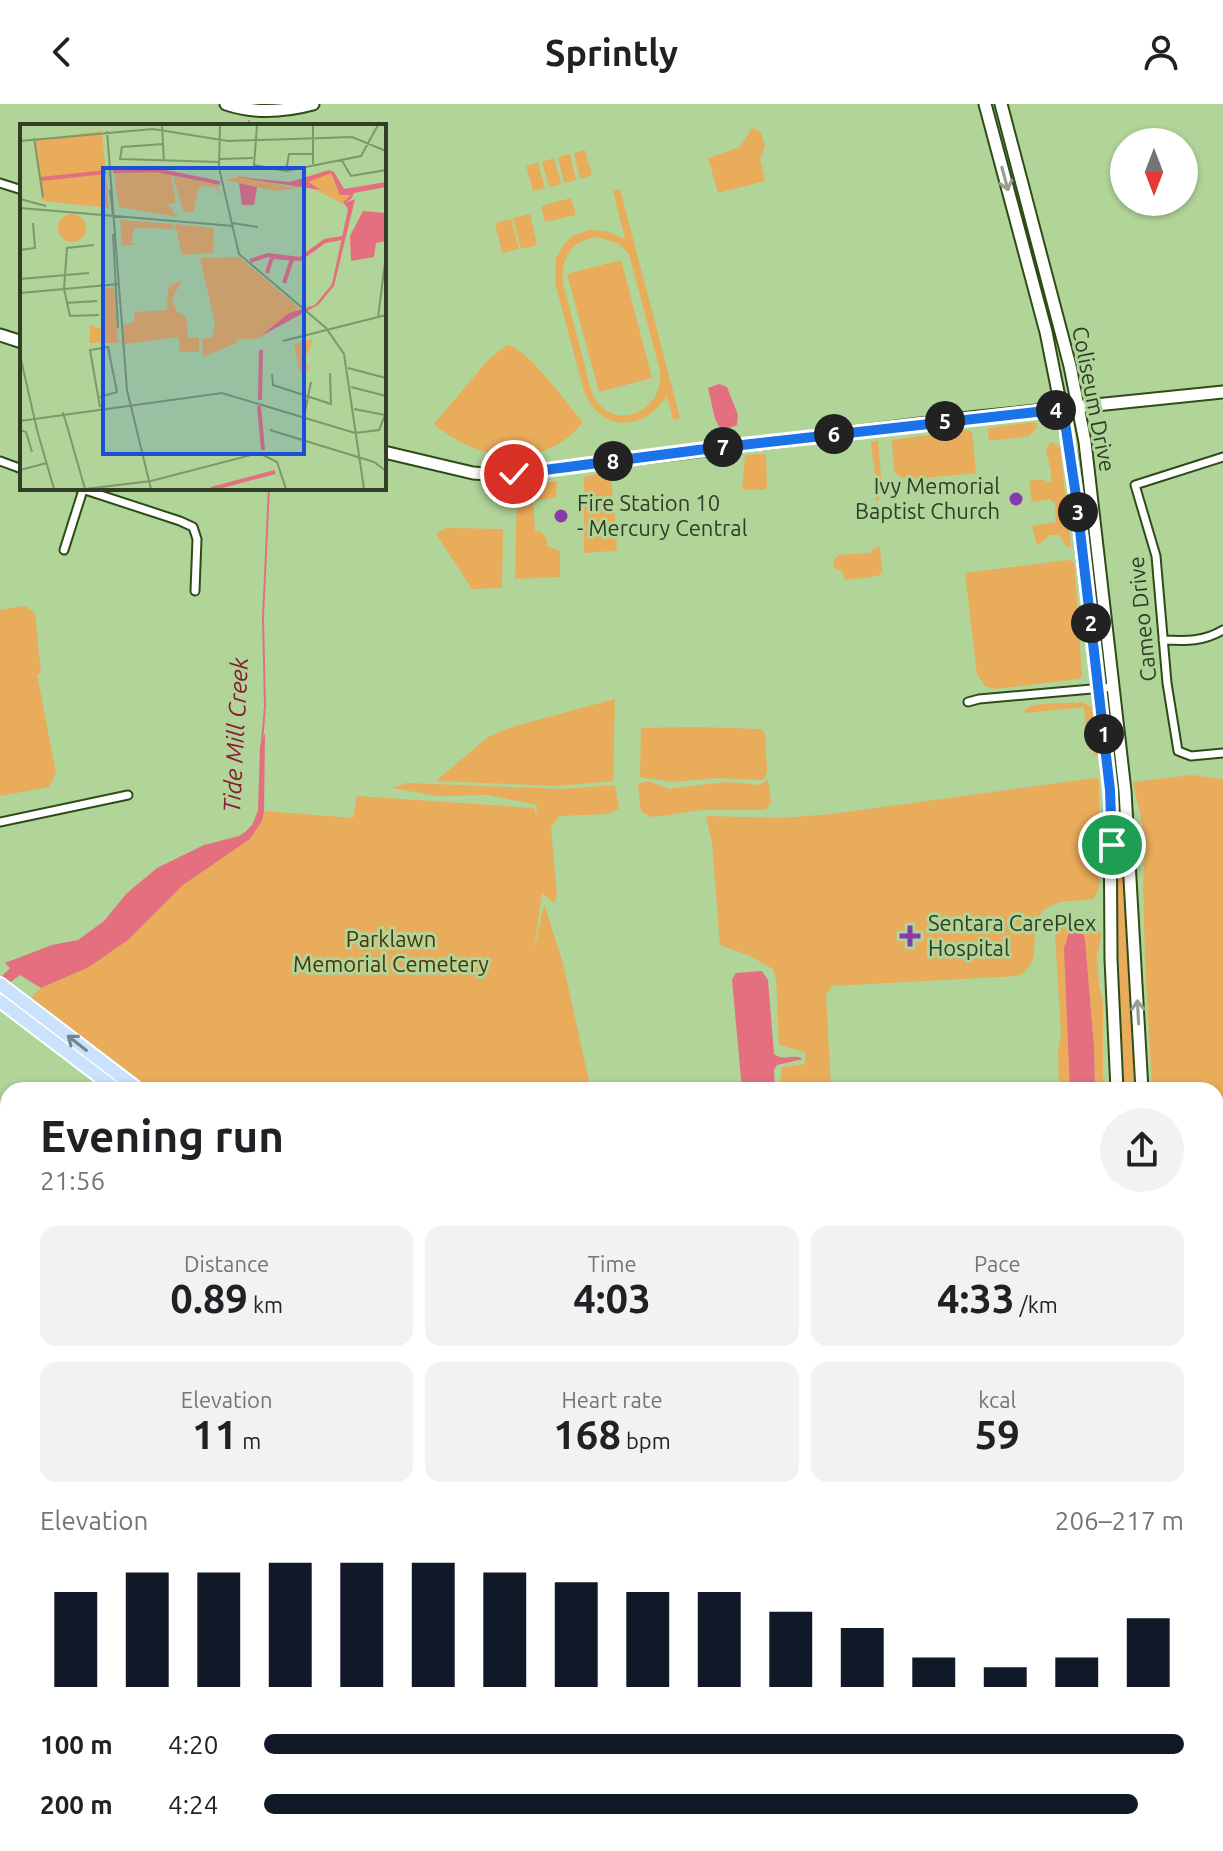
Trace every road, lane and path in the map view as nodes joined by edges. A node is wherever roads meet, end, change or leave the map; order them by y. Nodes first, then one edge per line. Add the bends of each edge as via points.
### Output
1 (226, 104) edge
2 (313, 104) edge
3 (985, 104) edge
4 (1001, 104) edge
5 (0, 183) edge
6 (20, 189) edge
7 (0, 335) edge
8 (20, 341) edge
9 (1223, 392) edge
10 (1079, 408) junction
11 (1063, 409) junction
12 (386, 452) edge
13 (1223, 457) edge
14 (0, 461) edge
15 (20, 468) edge
16 (81, 490) edge
17 (84, 490) edge
18 (64, 550) dead end
19 (195, 591) dead end
20 (1223, 630) edge
21 (1163, 640) junction
22 (1114, 687) junction
23 (1098, 688) junction
24 (968, 702) dead end
25 (1223, 753) edge
26 (128, 795) dead end
27 (0, 822) edge
28 (3, 992) edge
29 (108, 1082) edge
30 (128, 1082) edge
31 (1117, 1082) edge
32 (1142, 1082) edge

1 - 2 street via 270,111
3 -> 11 street, Coliseum Drive
4 - 10 street, Coliseum Drive
5 - 6 street
7 - 8 street
9 - 10 street
10 - 11 street
10 - 22 street, Coliseum Drive
11 - 12 street via 500,475
11 - 23 street, Coliseum Drive
13 - 21 street, Cameo Drive via 1135,485 1156,556
14 - 15 street
16 - 18 street
17 - 19 street via 193,527
20 - 21 street via 1196,641
21 - 25 street, Cameo Drive via 1178,751 1191,756
22 - 23 street
32 -> 22 street, Coliseum Drive via 1129,837
23 - 24 street
23 - 31 street, Coliseum Drive via 1110,790
26 - 27 street
28 - 29 main road
30 -> 28 main road

